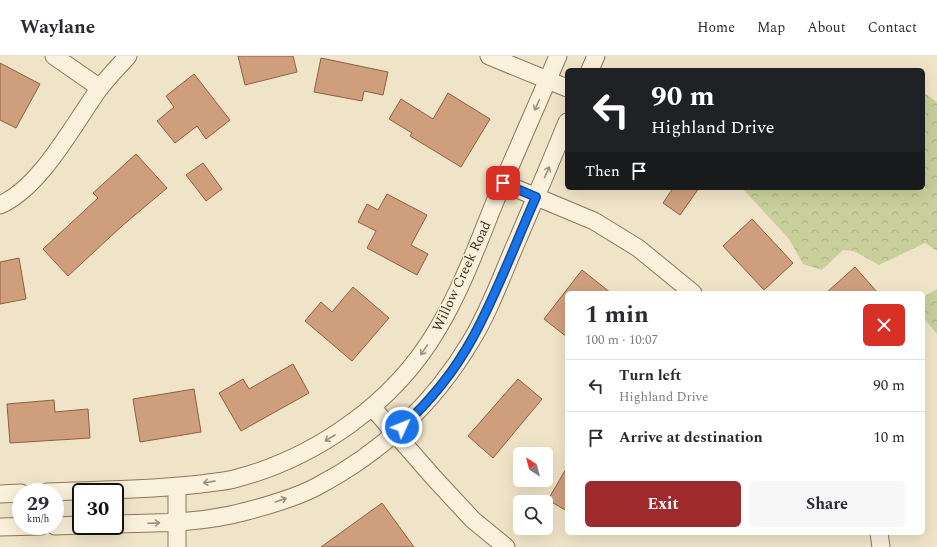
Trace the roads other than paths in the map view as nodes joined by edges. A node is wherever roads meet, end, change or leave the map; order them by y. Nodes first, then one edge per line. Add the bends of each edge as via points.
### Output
1 (54, 56) edge
2 (128, 56) edge
3 (489, 56) edge
4 (558, 56) edge
5 (596, 56) edge
6 (591, 68) edge
7 (548, 80) junction
8 (565, 87) edge
9 (100, 88) junction
10 (565, 127) edge
11 (503, 183) junction
12 (536, 197) junction
13 (0, 205) edge
14 (691, 291) edge
15 (372, 407) junction
16 (395, 434) junction
17 (177, 487) junction
18 (64, 491) edge
19 (12, 493) edge
20 (0, 494) edge
21 (177, 522) junction
22 (124, 524) edge
23 (0, 527) edge
24 (12, 527) edge
25 (879, 535) edge
26 (177, 547) edge
27 (506, 547) edge
28 (881, 547) edge

1 - 9 street
2 - 9 street
3 - 7 street
4 - 7 street, Willow Creek Road
5 - 6 street
7 - 8 street
7 -> 11 street, Willow Creek Road
9 - 13 street via 41,172 12,199
12 -> 10 street
11 - 12 street
11 -> 15 street, Willow Creek Road via 463,278 437,330 407,373
12 - 14 street via 594,221 638,248
12 - 16 street via 472,340 424,405
15 - 16 street
15 -> 17 street, Willow Creek Road via 335,435 282,463 233,479
21 -> 16 street via 246,512 315,488 346,470
16 - 27 street via 473,520
17 - 18 street, Willow Creek Road
17 - 21 street
19 - 20 street
22 -> 21 street
21 - 26 street
23 - 24 street
25 - 28 street

